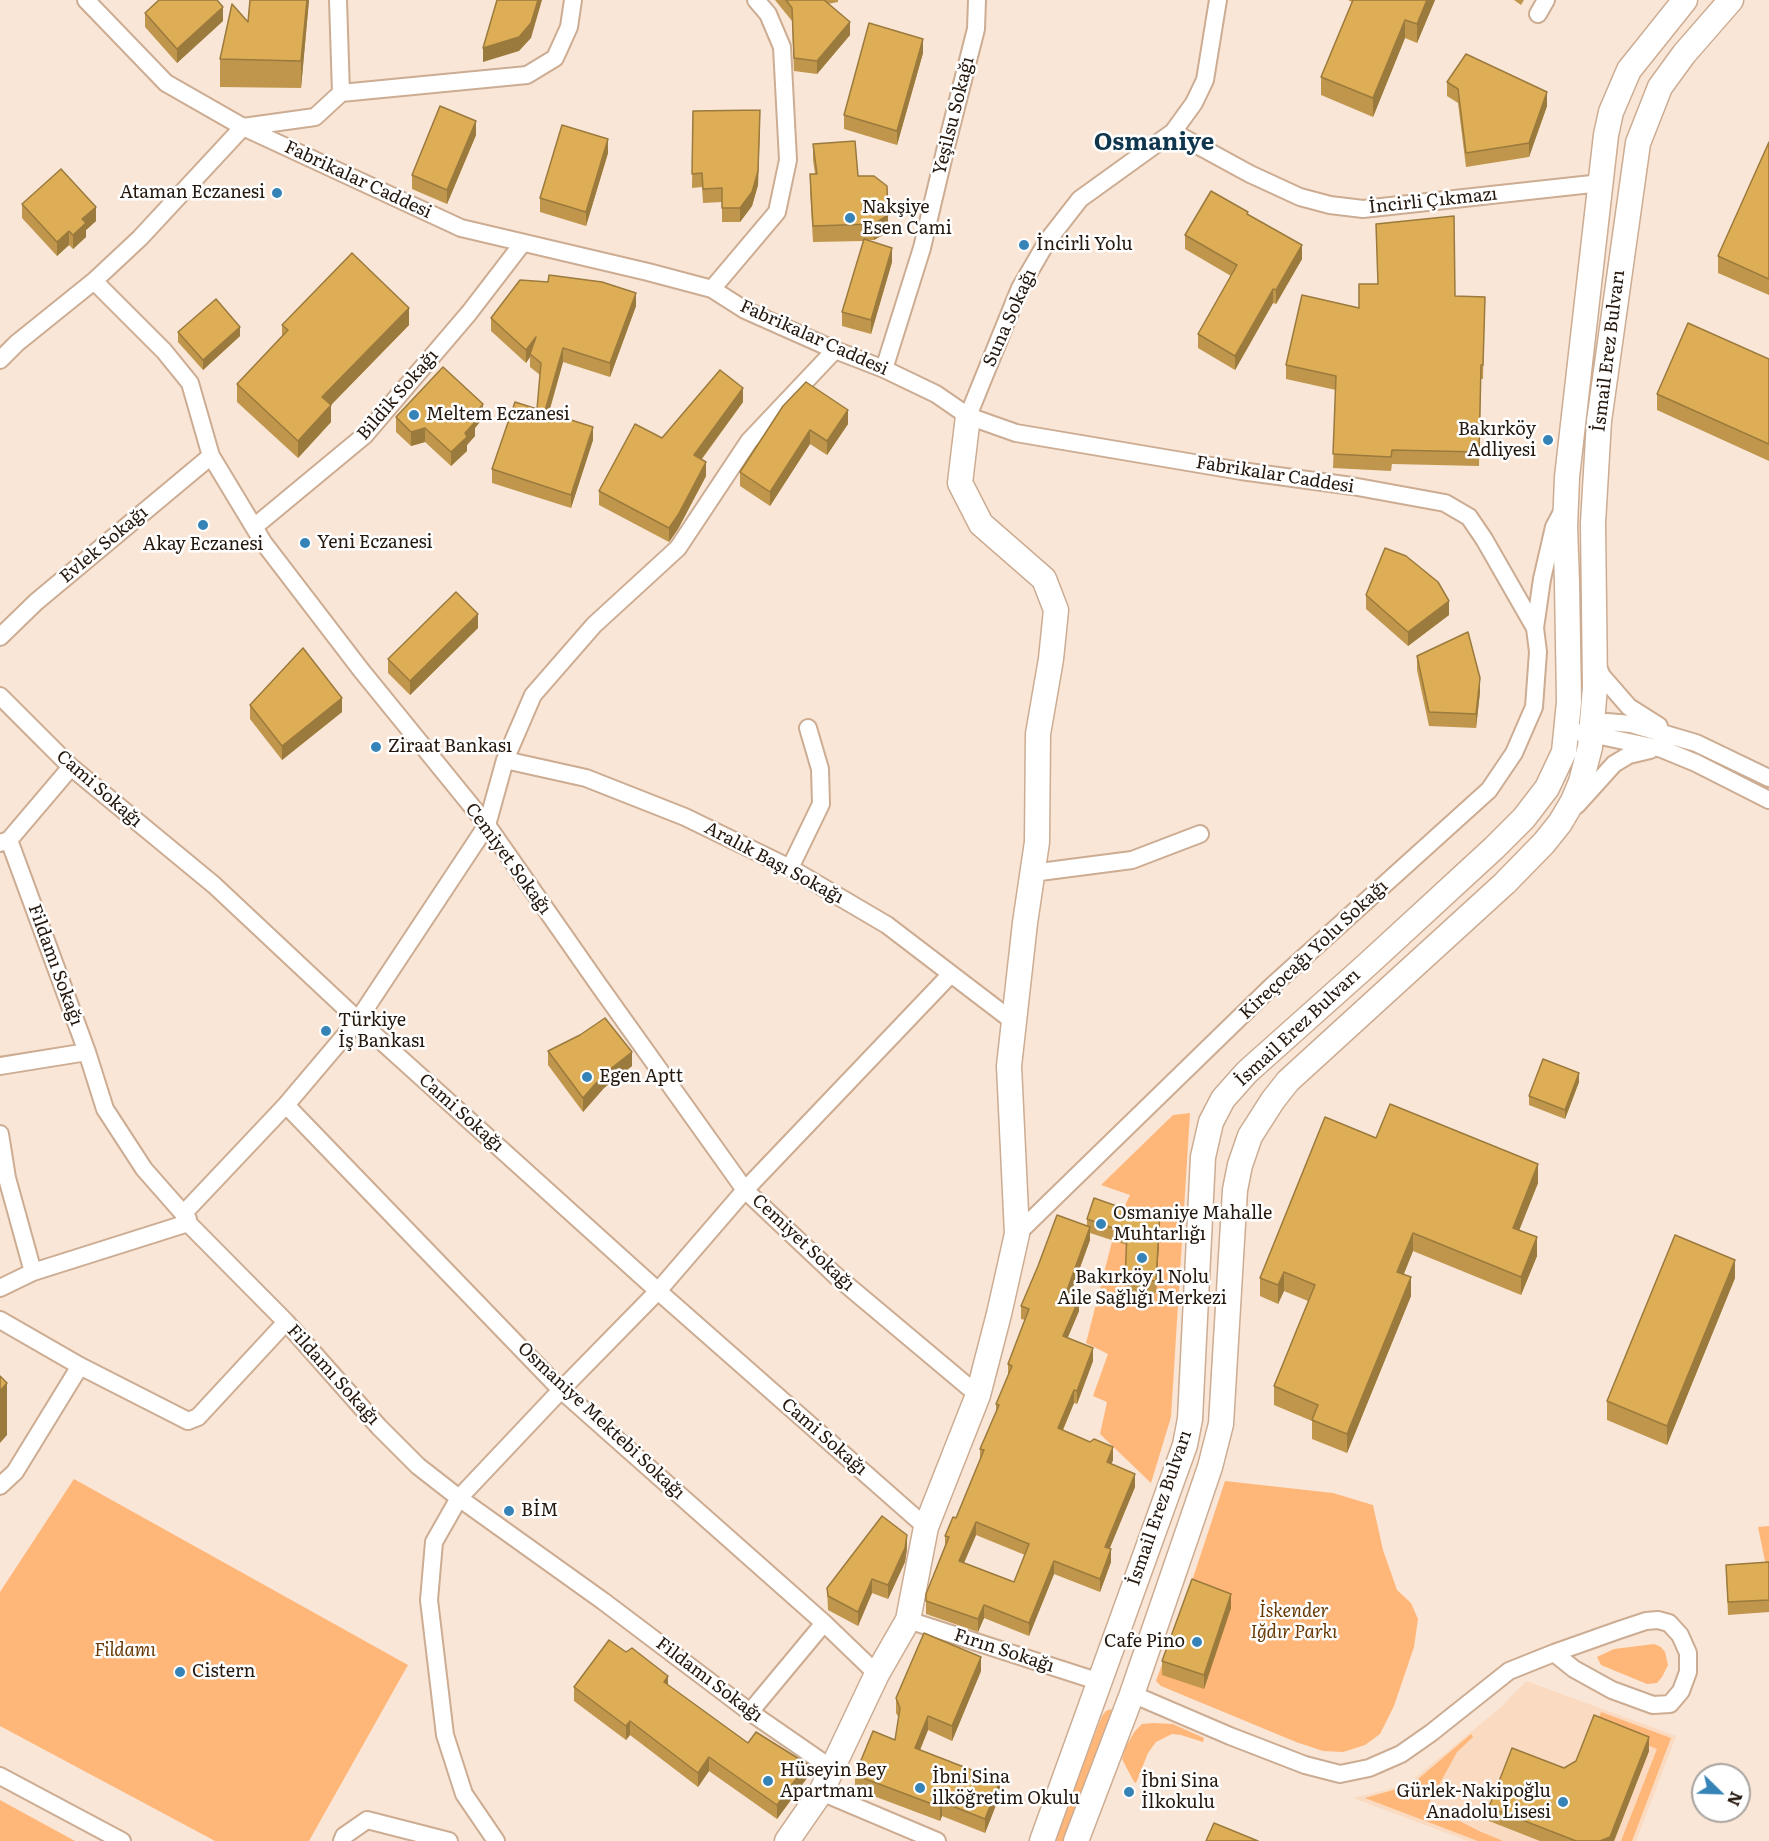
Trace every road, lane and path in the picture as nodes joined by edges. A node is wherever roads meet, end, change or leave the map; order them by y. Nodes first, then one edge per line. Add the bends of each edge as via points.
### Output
1 (86, 0) edge
2 (338, 0) edge
3 (573, 0) edge
4 (756, 0) edge
5 (977, 0) edge
6 (1218, 0) edge
7 (1685, 0) edge
8 (1731, 0) edge
9 (341, 93) junction
10 (243, 127) junction
11 (1173, 132) junction
12 (1601, 183) junction
13 (522, 244) junction
14 (94, 281) junction
15 (712, 288) junction
16 (835, 350) junction
17 (0, 360) edge
18 (884, 369) junction
19 (968, 416) junction
20 (211, 456) junction
21 (1566, 504) junction
22 (254, 527) junction
23 (1535, 628) junction
24 (0, 637) edge
25 (1595, 660) junction
26 (0, 696) edge
27 (808, 728) dead end
28 (1579, 732) junction
29 (1684, 738) junction
30 (1662, 749) junction
31 (505, 760) junction
32 (71, 767) junction
33 (1769, 778) edge
34 (1769, 800) edge
35 (1560, 823) junction
36 (487, 825) junction
37 (1200, 834) dead end
38 (5, 842) edge
39 (790, 868) junction
40 (1032, 873) junction
41 (951, 974) junction
42 (358, 1020) junction
43 (1014, 1022) junction
44 (87, 1052) junction
45 (0, 1066) edge
46 (286, 1105) junction
47 (0, 1134) edge
48 (745, 1190) junction
49 (186, 1218) junction
50 (1017, 1234) junction
51 (33, 1272) junction
52 (0, 1288) edge
53 (658, 1291) junction
54 (0, 1320) edge
55 (286, 1322) junction
56 (80, 1366) junction
57 (561, 1390) junction
58 (978, 1395) junction
59 (0, 1486) edge
60 (459, 1498) junction
61 (926, 1527) junction
62 (908, 1620) junction
63 (824, 1623) junction
64 (1554, 1653) junction
65 (877, 1674) junction
66 (1100, 1682) junction
67 (1132, 1694) junction
68 (750, 1712) junction
69 (831, 1768) junction
70 (0, 1776) edge
71 (821, 1792) junction
72 (122, 1841) edge
73 (342, 1841) edge
74 (449, 1841) edge
75 (496, 1841) edge
76 (787, 1841) edge
77 (937, 1841) edge
78 (1042, 1841) edge
79 (1076, 1841) edge

1 - 10 street, Fabrikalar Caddesi via 166,83
2 - 9 street
3 - 9 street via 569,27 555,58 527,75
4 - 15 street via 768,14 782,47 788,160 777,212
5 - 18 street, Yeşilsu Sokağı via 976,29 922,248
6 - 11 street, Suna Sokağı via 1205,80
7 - 12 street, İsmail Erez Bulvarı via 1629,70 1611,112
8 - 25 street, İsmail Erez Bulvarı via 1659,87 1638,143 1599,421 1593,524
9 - 10 street via 315,117
10 - 13 street, Fabrikalar Caddesi via 461,228
10 - 14 street via 140,238
11 - 12 street, İncirli Çıkmazı via 1300,197 1352,208
11 - 19 street, Suna Sokağı via 1080,199 1048,240 1020,288
12 - 21 street, İsmail Erez Bulvarı
13 - 15 street, Fabrikalar Caddesi
13 - 22 street, Bildik Sokağı via 365,435
14 - 17 street
14 - 20 street, Cemiyet Sokağı via 190,383
15 - 16 street, Fabrikalar Caddesi via 745,310
16 - 18 street, Fabrikalar Caddesi
16 - 31 street via 748,441 678,548 594,625 533,695
18 - 19 street, Fabrikalar Caddesi via 936,394
19 - 23 street, Fabrikalar Caddesi via 1016,433 1445,502 1469,517
19 - 40 street via 960,483 981,524 1044,579 1056,610 1038,734 1037,842
20 - 22 street, Cemiyet Sokağı
20 - 24 street, Evlek Sokağı via 36,602
21 - 23 street via 1546,555
21 - 28 street, İsmail Erez Bulvarı via 1569,666
22 - 36 street, Cemiyet Sokağı via 362,670
23 - 50 street, Kireçocağı Yolu Sokağı via 1538,651 1534,707 1514,753 1489,790 1272,986
25 - 28 street, İsmail Erez Bulvarı
25 - 29 street via 1602,676 1629,707
26 - 32 street, Cami Sokağı
27 - 39 street via 820,769 820,804
28 - 29 street via 1607,722
28 - 30 street
28 - 35 street, İsmail Erez Bulvarı via 1587,762
28 - 66 street, İsmail Erez Bulvarı via 1564,752 1547,788 1524,818 1247,1072 1223,1099 1211,1122 1203,1157 1190,1419 1185,1445
29 - 33 street
30 - 34 street
30 - 35 street via 1629,755 1614,764
31 - 36 street
31 - 39 street, Aralık Başı Sokağı via 586,778 685,817
32 - 38 street, Fildamı Sokağı
32 - 42 street, Cami Sokağı via 214,885
35 - 67 street, İsmail Erez Bulvarı via 1505,882 1288,1081 1250,1136 1235,1190 1221,1424 1197,1508
36 - 42 street
36 - 48 street, Cemiyet Sokağı
37 - 40 street via 1132,860
38 - 44 street, Fildamı Sokağı
39 - 41 street, Aralık Başı Sokağı via 887,925
40 - 43 street
41 - 43 street, Aralık Başı Sokağı
41 - 48 street
42 - 46 street
42 - 53 street, Cami Sokağı
43 - 50 street via 1009,1066
44 - 45 street
44 - 49 street, Fildamı Sokağı via 105,1109 144,1169
46 - 49 street
46 - 57 street, Osmaniye Mektebi Sokağı
47 - 51 street via 7,1178
48 - 53 street
48 - 58 street, Cemiyet Sokağı via 835,1275
49 - 51 street
49 - 55 street, Fildamı Sokağı
50 - 58 street
51 - 52 street
53 - 57 street
53 - 61 street, Cami Sokağı
54 - 56 street
55 - 56 street via 198,1417 188,1421
55 - 60 street, Fildamı Sokağı via 379,1427 418,1466
56 - 59 street via 15,1472
57 - 60 street
57 - 63 street, Osmaniye Mektebi Sokağı
58 - 61 street
60 - 68 street, Fildamı Sokağı
60 - 75 street via 434,1542 429,1600 435,1667 445,1735 464,1794
61 - 62 street
62 - 65 street
62 - 66 street, Fırın Sokağı
63 - 65 street, Osmaniye Mektebi Sokağı
63 - 68 street
64 - 64 street via 1658,1620 1669,1623 1680,1635 1688,1653 1688,1672 1681,1691 1670,1704 1653,1705 1612,1690
64 - 67 street via 1509,1671 1401,1754 1369,1768 1340,1774 1273,1752
65 - 69 street
66 - 67 street
66 - 78 street, İsmail Erez Bulvarı
67 - 79 street, İsmail Erez Bulvarı
68 - 69 street, Fildamı Sokağı
69 - 71 street
70 - 72 street
71 - 76 street
71 - 77 street
73 - 74 street via 367,1820

